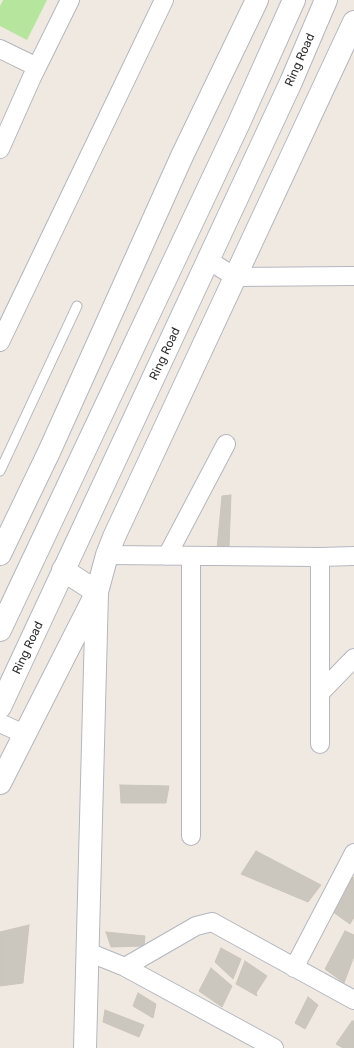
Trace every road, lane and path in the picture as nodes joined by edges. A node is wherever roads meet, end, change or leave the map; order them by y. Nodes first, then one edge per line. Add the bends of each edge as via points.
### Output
1 (70, 0) edge
2 (164, 0) edge
3 (257, 0) edge
4 (294, 0) edge
5 (326, 0) edge
6 (354, 22) edge
7 (0, 49) edge
8 (37, 67) junction
9 (0, 149) edge
10 (208, 260) junction
11 (235, 276) junction
12 (354, 276) edge
13 (77, 306) dead end
14 (0, 342) edge
15 (148, 390) junction
16 (175, 404) junction
17 (226, 444) dead end
18 (49, 452) junction
19 (77, 466) junction
20 (0, 471) edge
21 (0, 554) edge
22 (107, 555) junction
23 (167, 556) junction
24 (191, 556) junction
25 (354, 556) edge
26 (320, 557) junction
27 (63, 570) junction
28 (97, 592) junction
29 (0, 630) edge
30 (354, 658) edge
31 (320, 692) junction
32 (0, 707) edge
33 (0, 723) edge
34 (24, 734) junction
35 (320, 744) dead end
36 (3, 769) edge
37 (191, 836) dead end
38 (354, 854) edge
39 (88, 952) junction
40 (125, 967) junction
41 (294, 968) junction
42 (354, 1000) edge
43 (85, 1048) edge
44 (274, 1048) edge

1 - 8 street
2 - 14 street
3 - 18 street via 182,156
4 - 19 street via 235,132
5 - 10 street, Ring Road via 291,82
6 - 11 street
7 - 8 street
8 - 9 street
10 - 11 street
10 - 15 street, Ring Road
11 - 12 street
11 - 16 street
13 - 20 lane
15 - 16 street
15 - 27 street, Ring Road
16 - 22 street
17 - 23 street
18 - 19 street
18 - 21 street
19 - 29 street
22 - 23 street
22 - 28 street
23 - 24 street
24 - 26 street
24 - 37 street
25 - 26 street
26 - 31 street
27 - 28 street
27 - 32 street, Ring Road
28 - 34 street
28 - 39 street
30 - 31 street
31 - 35 street
33 - 34 street
34 - 36 street
38 - 41 street
39 - 40 street
39 - 43 street
40 - 41 street via 196,926 212,922
40 - 44 street
41 - 42 street

